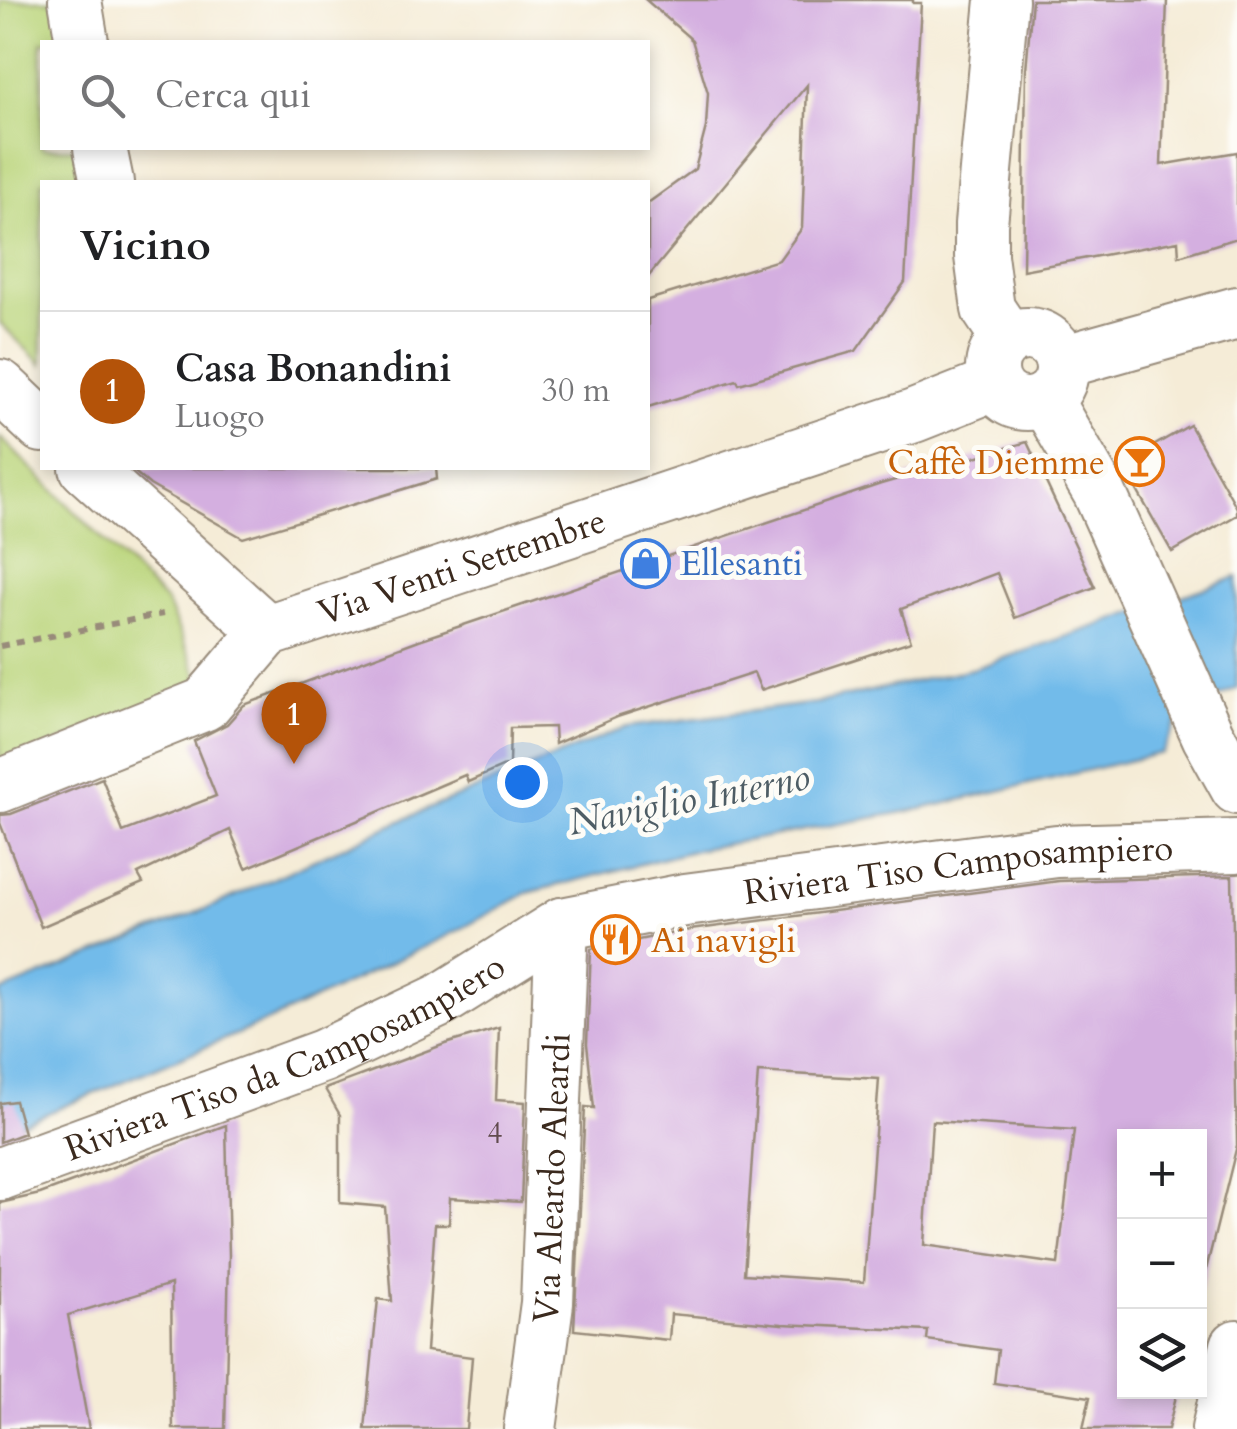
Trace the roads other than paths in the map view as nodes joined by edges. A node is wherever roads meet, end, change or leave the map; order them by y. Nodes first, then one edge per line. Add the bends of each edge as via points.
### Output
1 (75, 0) edge
2 (1002, 0) edge
3 (82, 40) edge
4 (100, 150) edge
5 (106, 180) edge
6 (1237, 313) edge
7 (1001, 362) junction
8 (1054, 380) junction
9 (0, 386) edge
10 (40, 424) edge
11 (97, 471) edge
12 (267, 631) junction
13 (0, 786) edge
14 (1237, 788) edge
15 (1237, 846) edge
16 (562, 924) junction
17 (0, 1174) edge
18 (1237, 1346) edge
19 (530, 1429) edge
20 (1218, 1429) edge

1 - 3 street
2 - 7 street via 982,224 988,309
4 - 5 street
6 - 8 street
7 - 8 street via 1018,334 1041,336 1058,352
7 - 12 street, Via Venti Settembre via 914,416
8 - 14 street via 1197,712
9 - 10 street
11 - 12 street
12 - 13 street via 204,704
15 - 16 street, Riviera Tiso Camposampiero via 1057,851 684,900
16 - 17 street, Riviera Tiso da Camposampiero via 441,1000 323,1056
16 - 19 street, Via Aleardo Aleardi via 547,1303
18 - 20 street

